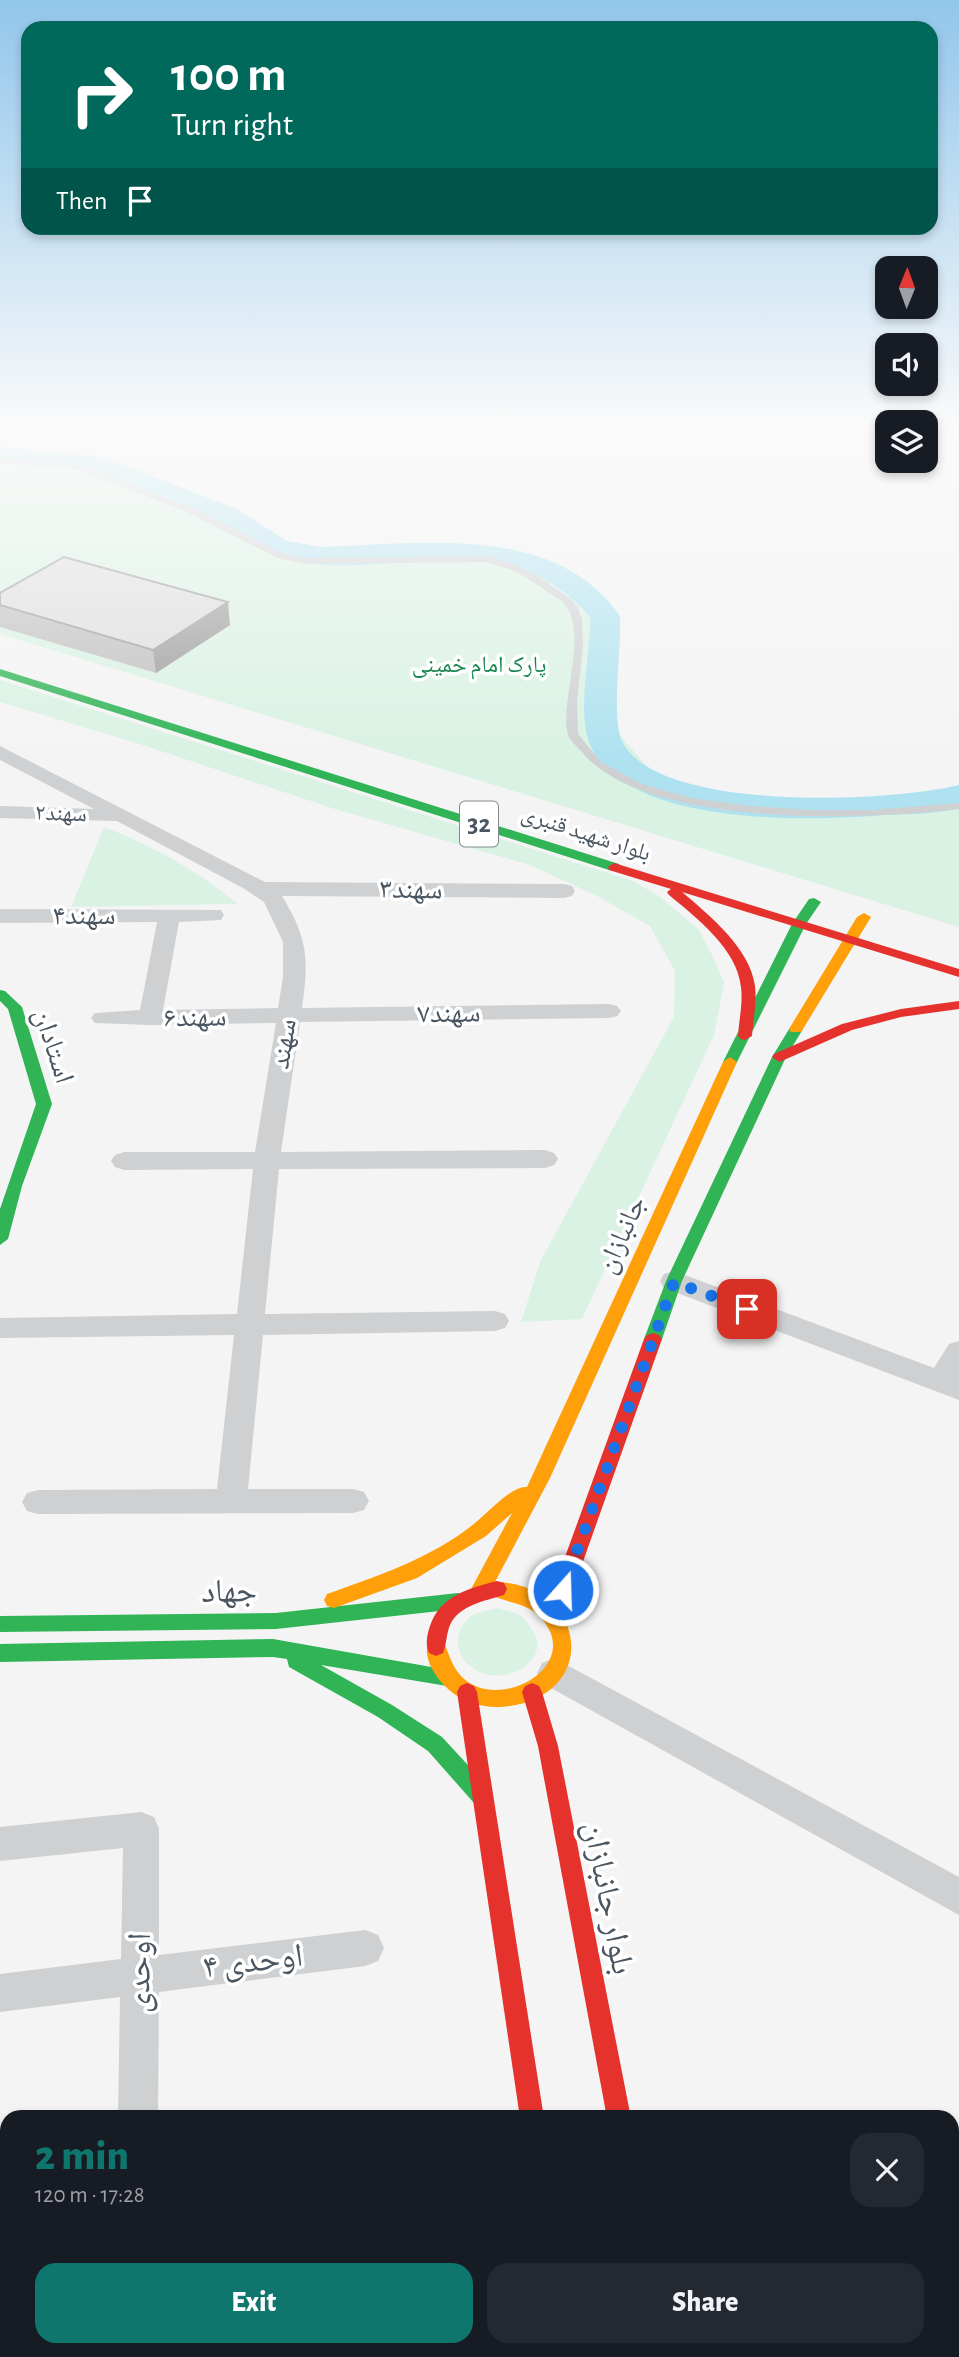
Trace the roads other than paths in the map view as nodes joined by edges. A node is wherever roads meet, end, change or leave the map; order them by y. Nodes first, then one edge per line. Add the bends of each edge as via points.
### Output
1 (243, 537) edge
2 (0, 671) edge
3 (61, 676) dead end
4 (45, 686) junction
5 (0, 752) edge
6 (959, 806) edge
7 (0, 812) edge
8 (122, 817) junction
9 (661, 882) junction
10 (259, 889) junction
11 (564, 891) dead end
12 (814, 902) dead end
13 (213, 915) dead end
14 (0, 916) edge
15 (169, 916) junction
16 (864, 917) dead end
17 (799, 924) junction
18 (850, 940) junction
19 (959, 973) edge
20 (0, 994) edge
21 (959, 1005) edge
22 (609, 1011) dead end
23 (288, 1017) junction
24 (103, 1018) dead end
25 (150, 1018) junction
26 (745, 1036) junction
27 (779, 1057) junction
28 (727, 1068) junction
29 (757, 1072) junction
30 (545, 1159) dead end
31 (267, 1160) junction
32 (124, 1161) dead end
33 (7, 1186) edge
34 (0, 1239) edge
35 (674, 1282) junction
36 (495, 1321) dead end
37 (248, 1325) junction
38 (0, 1328) edge
39 (959, 1352) edge
40 (949, 1385) edge
41 (541, 1478) junction
42 (353, 1501) dead end
43 (38, 1502) dead end
44 (231, 1502) junction
45 (480, 1591) junction
46 (458, 1601) junction
47 (554, 1615) junction
48 (276, 1621) junction
49 (0, 1624) edge
50 (273, 1648) junction
51 (0, 1653) edge
52 (447, 1677) junction
53 (543, 1682) junction
54 (467, 1692) junction
55 (482, 1796) junction
56 (0, 1844) edge
57 (959, 1897) edge
58 (365, 1948) dead end
59 (140, 1977) junction
60 (0, 1993) edge
61 (138, 2110) edge
62 (531, 2110) edge
63 (617, 2110) edge

1 - 6 lane via 281,556 307,561 487,559 531,575 572,606 577,623 573,734 594,761 634,786 722,807 881,812
2 - 4 main road, بلوار شهید قنبری / 32
3 - 4 main road
4 - 9 main road, بلوار شهید قنبری / 32
5 - 8 street, سهند
7 - 8 street, سهند۲
8 - 10 street, سهند
9 - 17 main road, بلوار شهید قنبری / 32
9 - 26 main road via 711,923 733,953 748,984
10 - 11 street, سهند۳
10 - 23 street, سهند via 273,898 294,942 295,977
12 - 17 main road, جانبازان
13 - 15 street, سهند۴
14 - 15 street, سهند۴
15 - 25 street
16 - 18 main road
17 - 18 main road, بلوار شهید قنبری / 32
17 - 26 main road, جانبازان
18 - 19 main road, بلوار شهید قنبری / 32
18 - 27 main road
20 - 33 main road, استادان via 15,1007 44,1104
21 - 27 main road via 847,1027
22 - 23 street, سهند۷
23 - 25 street, سهند۶
23 - 31 street, سهند
24 - 25 street, سهند۶
26 - 28 main road, جانبازان
27 - 29 main road
28 - 29 main road
28 - 41 main road, جانبازان
29 - 35 main road
30 - 31 street
31 - 32 street
31 - 37 street, سهند
33 - 34 main road, استادان
35 - 40 street
35 - 47 main road
36 - 37 street
37 - 38 street
37 - 44 street, سهند
39 - 40 street
41 - 45 main road, جانبازان
41 - 48 main road via 479,1531 410,1572
42 - 44 street
43 - 44 street
45 - 46 main road
45 - 47 main road via 497,1589 529,1596
46 - 48 main road, جهاد
46 - 52 main road via 438,1623 435,1637 434,1651
47 - 53 main road via 562,1634 563,1654
48 - 49 main road, جهاد
50 - 51 main road, جهاد
50 - 52 main road, جهاد
50 - 55 main road via 435,1744
52 - 54 main road
53 - 54 main road via 511,1698
53 - 57 street
53 - 63 main road, بلوار جانبازان via 548,1746
54 - 55 main road
55 - 62 main road
56 - 59 street, اوحدی via 141,1829
58 - 59 street, اوحدی ۴
59 - 60 street, اوحدی ۴
59 - 61 street, اوحدی

